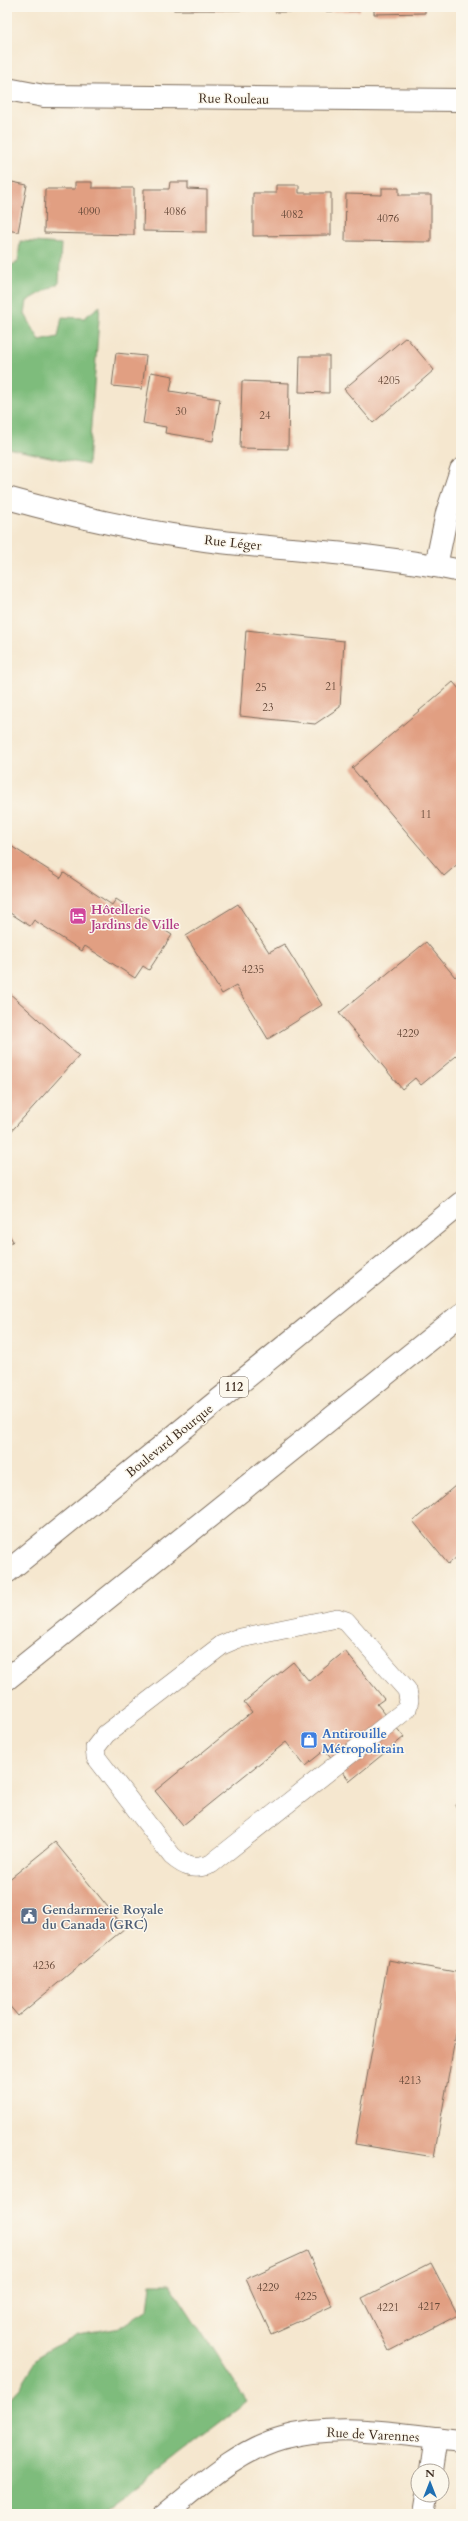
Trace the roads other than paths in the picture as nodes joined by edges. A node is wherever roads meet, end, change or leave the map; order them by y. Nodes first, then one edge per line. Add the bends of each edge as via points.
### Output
1 (7, 89) edge
2 (461, 100) edge
3 (461, 470) edge
4 (7, 498) edge
5 (436, 566) junction
6 (461, 571) edge
7 (461, 1203) edge
8 (461, 1314) edge
9 (7, 1572) edge
10 (325, 1620) joint
11 (7, 1679) edge
12 (436, 2438) junction
13 (461, 2441) edge
14 (432, 2463) edge
15 (426, 2503) edge
16 (165, 2514) edge
17 (424, 2514) edge

1 - 2 street, Rue Rouleau via 44,96
3 - 5 street via 447,513
4 - 5 street, Rue Léger via 121,526 205,540
5 - 6 street, Rue Léger
7 - 9 street, Boulevard Bourque / 112
8 - 11 street
10 - 10 lane via 222,1644 106,1734 95,1748 96,1757 172,1856 184,1866 198,1868 211,1864 407,1708 407,1690 346,1621 337,1618
12 - 13 street, Rue de Varennes
12 - 14 street
12 - 16 street, Rue de Varennes via 320,2431 282,2438 248,2453 209,2478
15 - 17 street

